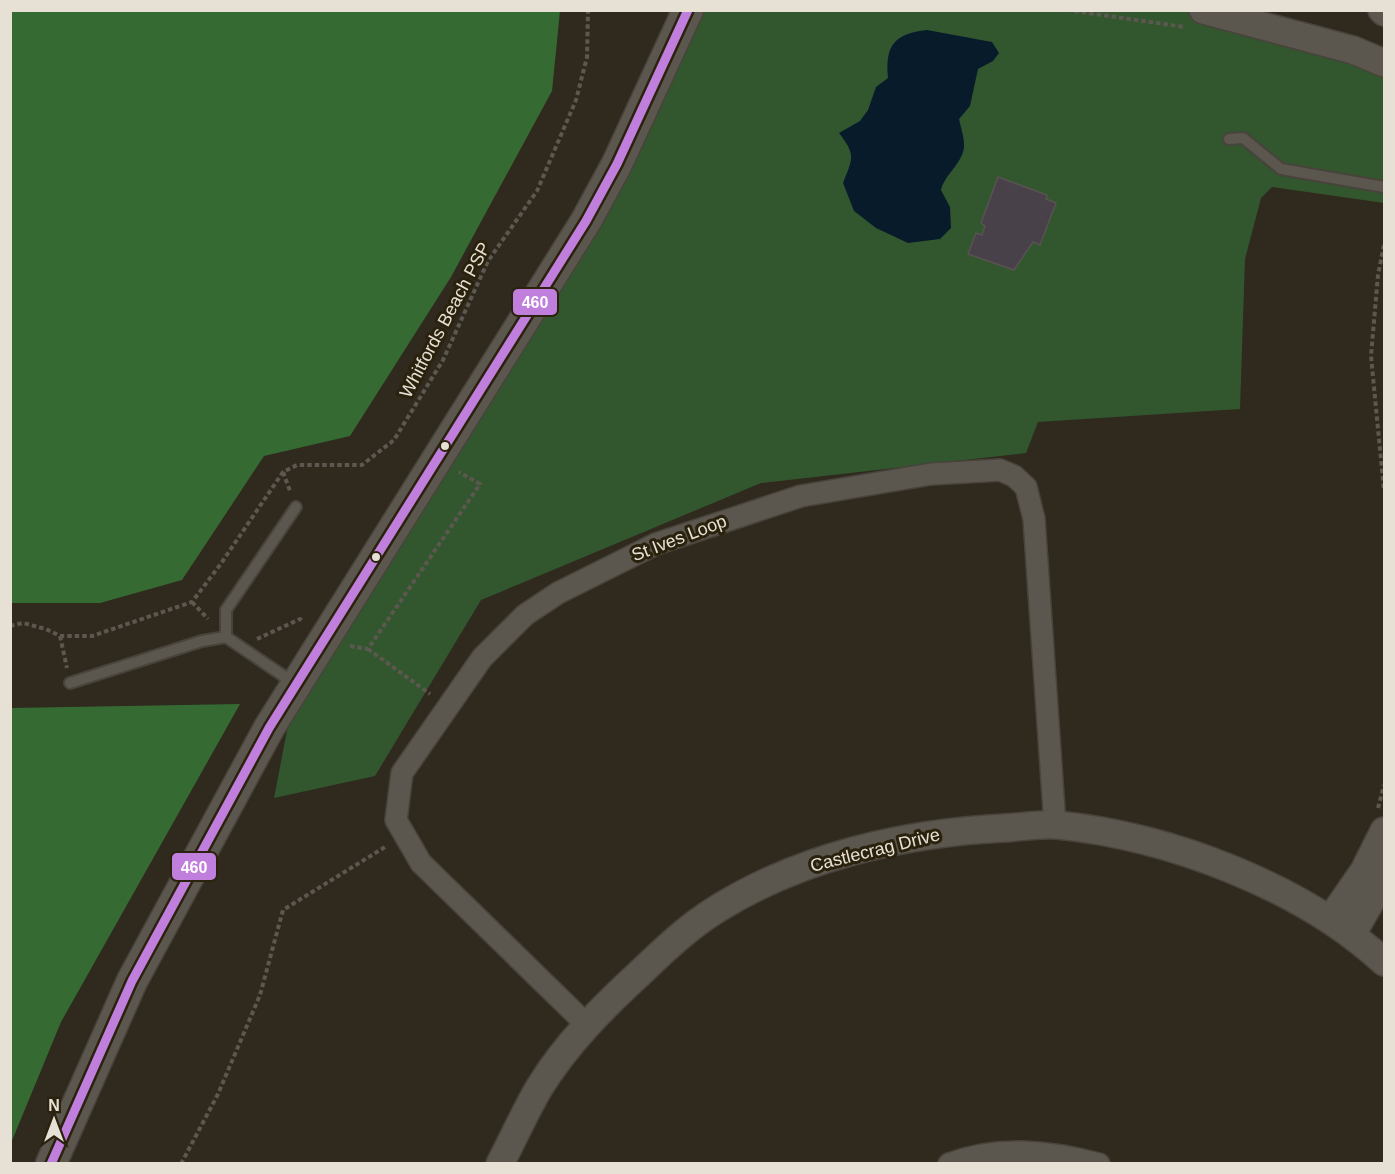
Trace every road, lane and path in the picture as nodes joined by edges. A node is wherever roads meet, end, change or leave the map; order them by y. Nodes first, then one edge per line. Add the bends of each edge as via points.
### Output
1 (588, 10) edge
2 (688, 10) edge
3 (1203, 10) edge
4 (1384, 63) edge
5 (1229, 139) dead end
6 (1384, 187) edge
7 (1384, 245) edge
8 (1384, 491) edge
9 (296, 507) dead end
10 (10, 626) edge
11 (60, 636) junction
12 (226, 637) junction
13 (368, 649) dead end
14 (70, 683) joint
15 (296, 684) junction
16 (448, 706) junction
17 (1054, 825) junction
18 (1384, 831) edge
19 (403, 835) junction
20 (1384, 878) edge
21 (1341, 927) junction
22 (1384, 962) edge
23 (586, 1024) junction
24 (51, 1164) edge
25 (181, 1164) edge
26 (500, 1164) edge
27 (949, 1164) edge
28 (1099, 1164) edge

1 - 11 path, Whitfords Beach PSP via 587,57 576,100 537,191 488,261 443,360 394,440 362,465 297,465 283,472 192,602 92,636
2 - 15 main road via 622,153 586,220
3 - 4 street via 1353,50
5 - 6 lane via 1243,138 1281,169
7 - 8 path via 1371,356
9 - 12 lane via 226,610
10 - 11 path, Whitfords Beach PSP via 23,623
11 - 14 path
12 - 14 lane via 202,640
12 - 15 lane
13 - 16 path
15 - 24 main road via 240,779 132,981
16 - 17 street, St Ives Loop via 482,658 525,615 656,544 801,496 931,474 1000,470 1026,487 1034,519
16 - 19 street, St Ives Loop via 402,773 396,820
17 - 21 street, Castlecrag Drive via 1158,845 1217,863
17 - 23 street, Castlecrag Drive via 961,830 906,838 799,868 716,910 673,941
18 - 21 street
19 - 23 street, St Ives Loop via 421,863
19 - 25 path via 283,910 260,995 218,1094
20 - 21 street
21 - 22 street, Castlecrag Drive
23 - 26 street, Castlecrag Drive via 540,1088
27 - 28 street via 1001,1151 1040,1152

